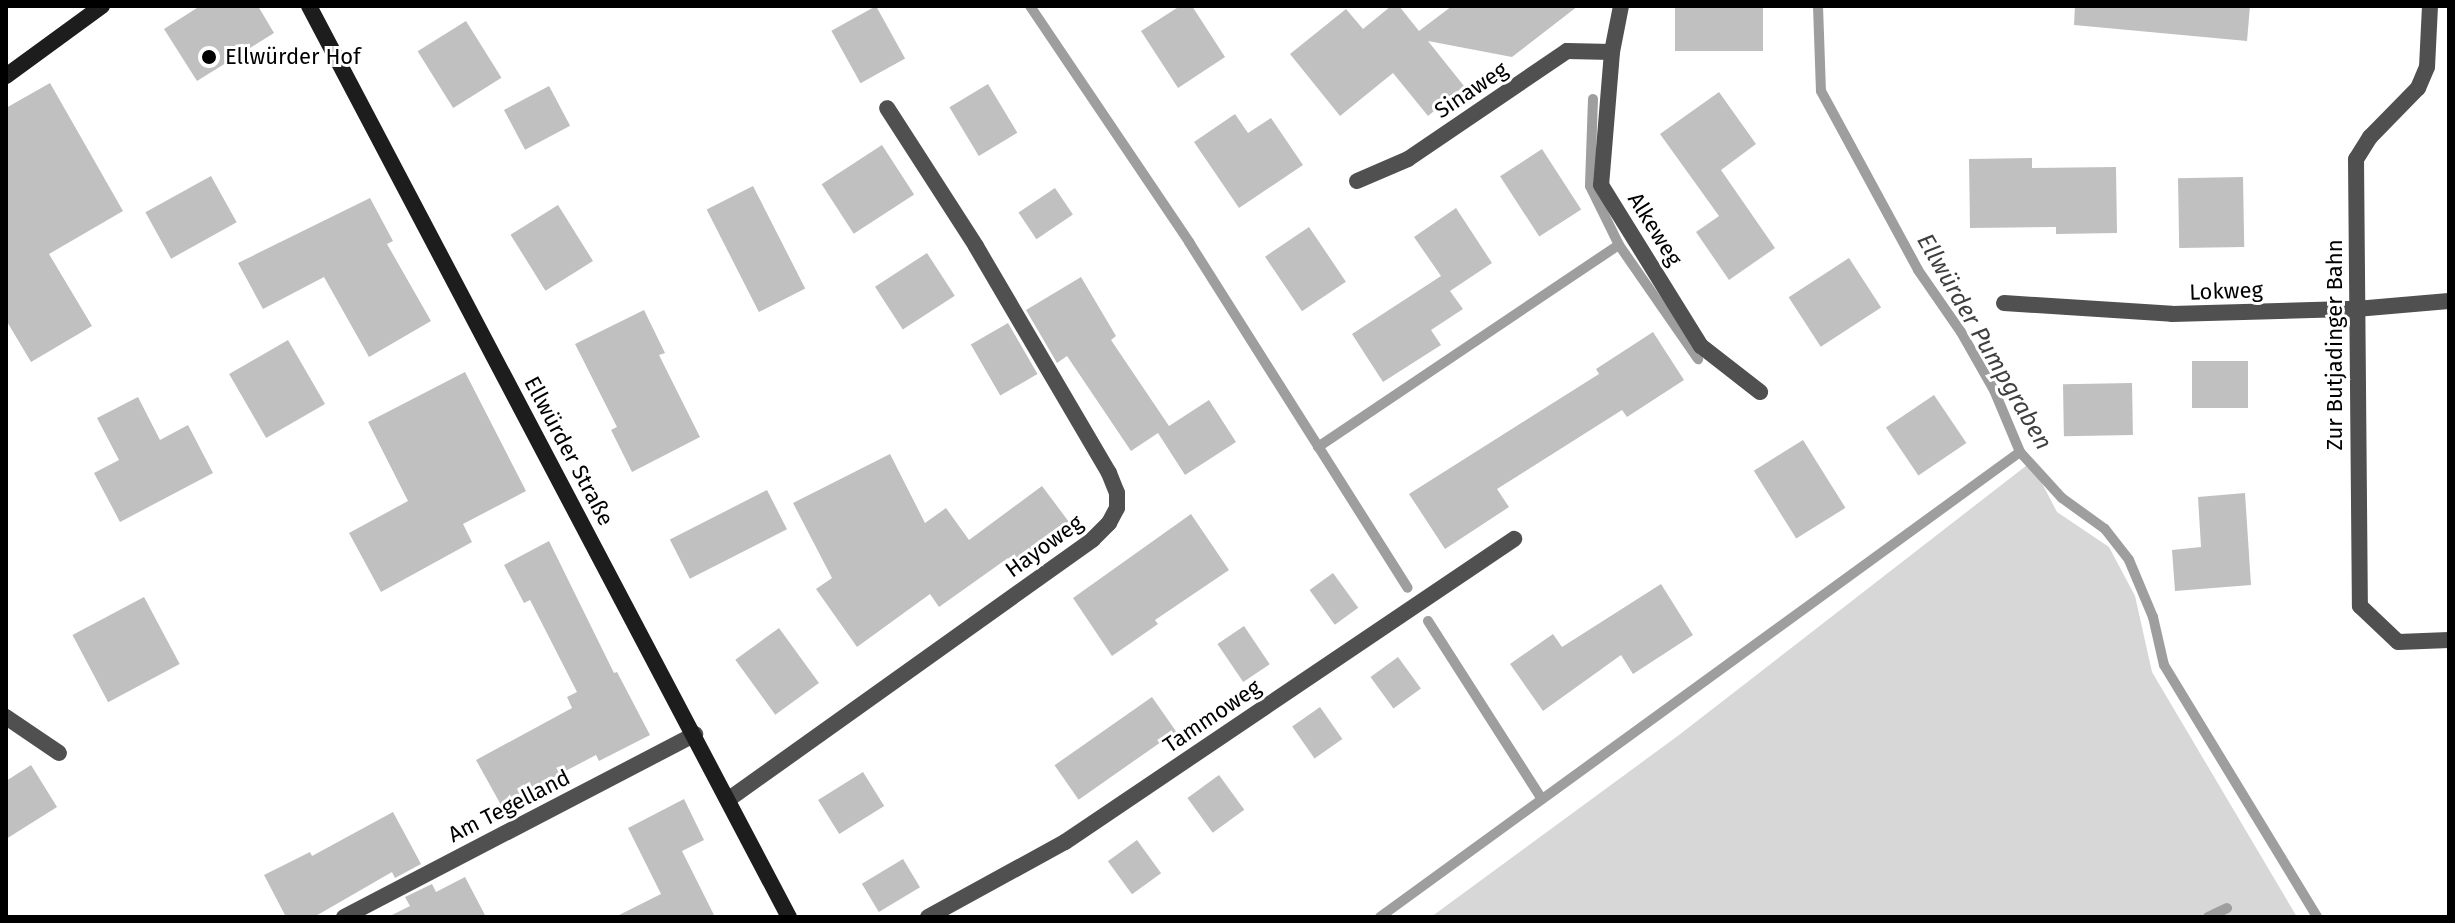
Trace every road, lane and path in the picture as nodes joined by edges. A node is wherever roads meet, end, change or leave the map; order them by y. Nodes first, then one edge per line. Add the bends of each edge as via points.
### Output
1 (102, 6) edge
2 (309, 6) edge
3 (1621, 6) edge
4 (2430, 6) edge
5 (1612, 52) junction
6 (6, 76) edge
7 (887, 108) dead end
8 (1357, 181) dead end
9 (2449, 301) edge
10 (2004, 303) dead end
11 (2356, 309) junction
12 (1760, 392) dead end
13 (1514, 539) dead end
14 (2449, 640) edge
15 (6, 717) edge
16 (695, 734) junction
17 (59, 753) dead end
18 (729, 799) junction
19 (344, 917) edge
20 (789, 917) edge
21 (928, 917) edge

1 - 6 street
2 - 16 street, Ellwürder Straße
3 - 5 street, Alkeweg
4 - 11 street, Zur Butjadinger Bahn via 2427,67 2418,88 2356,159
5 - 8 street, Sinaweg via 1567,51 1408,159
5 - 12 street, Alkeweg via 1601,185 1701,346
7 - 18 street, Hayoweg via 976,246 1109,473 1117,508 1093,539
9 - 11 street, Lokweg
10 - 11 street, Lokweg via 2172,314
11 - 14 street, Zur Butjadinger Bahn via 2360,606 2398,642
13 - 21 street, Tammoweg via 1065,842
15 - 17 street
16 - 18 street, Ellwürder Straße
16 - 19 street, Am Tegelland
18 - 20 street, Ellwürder Straße

